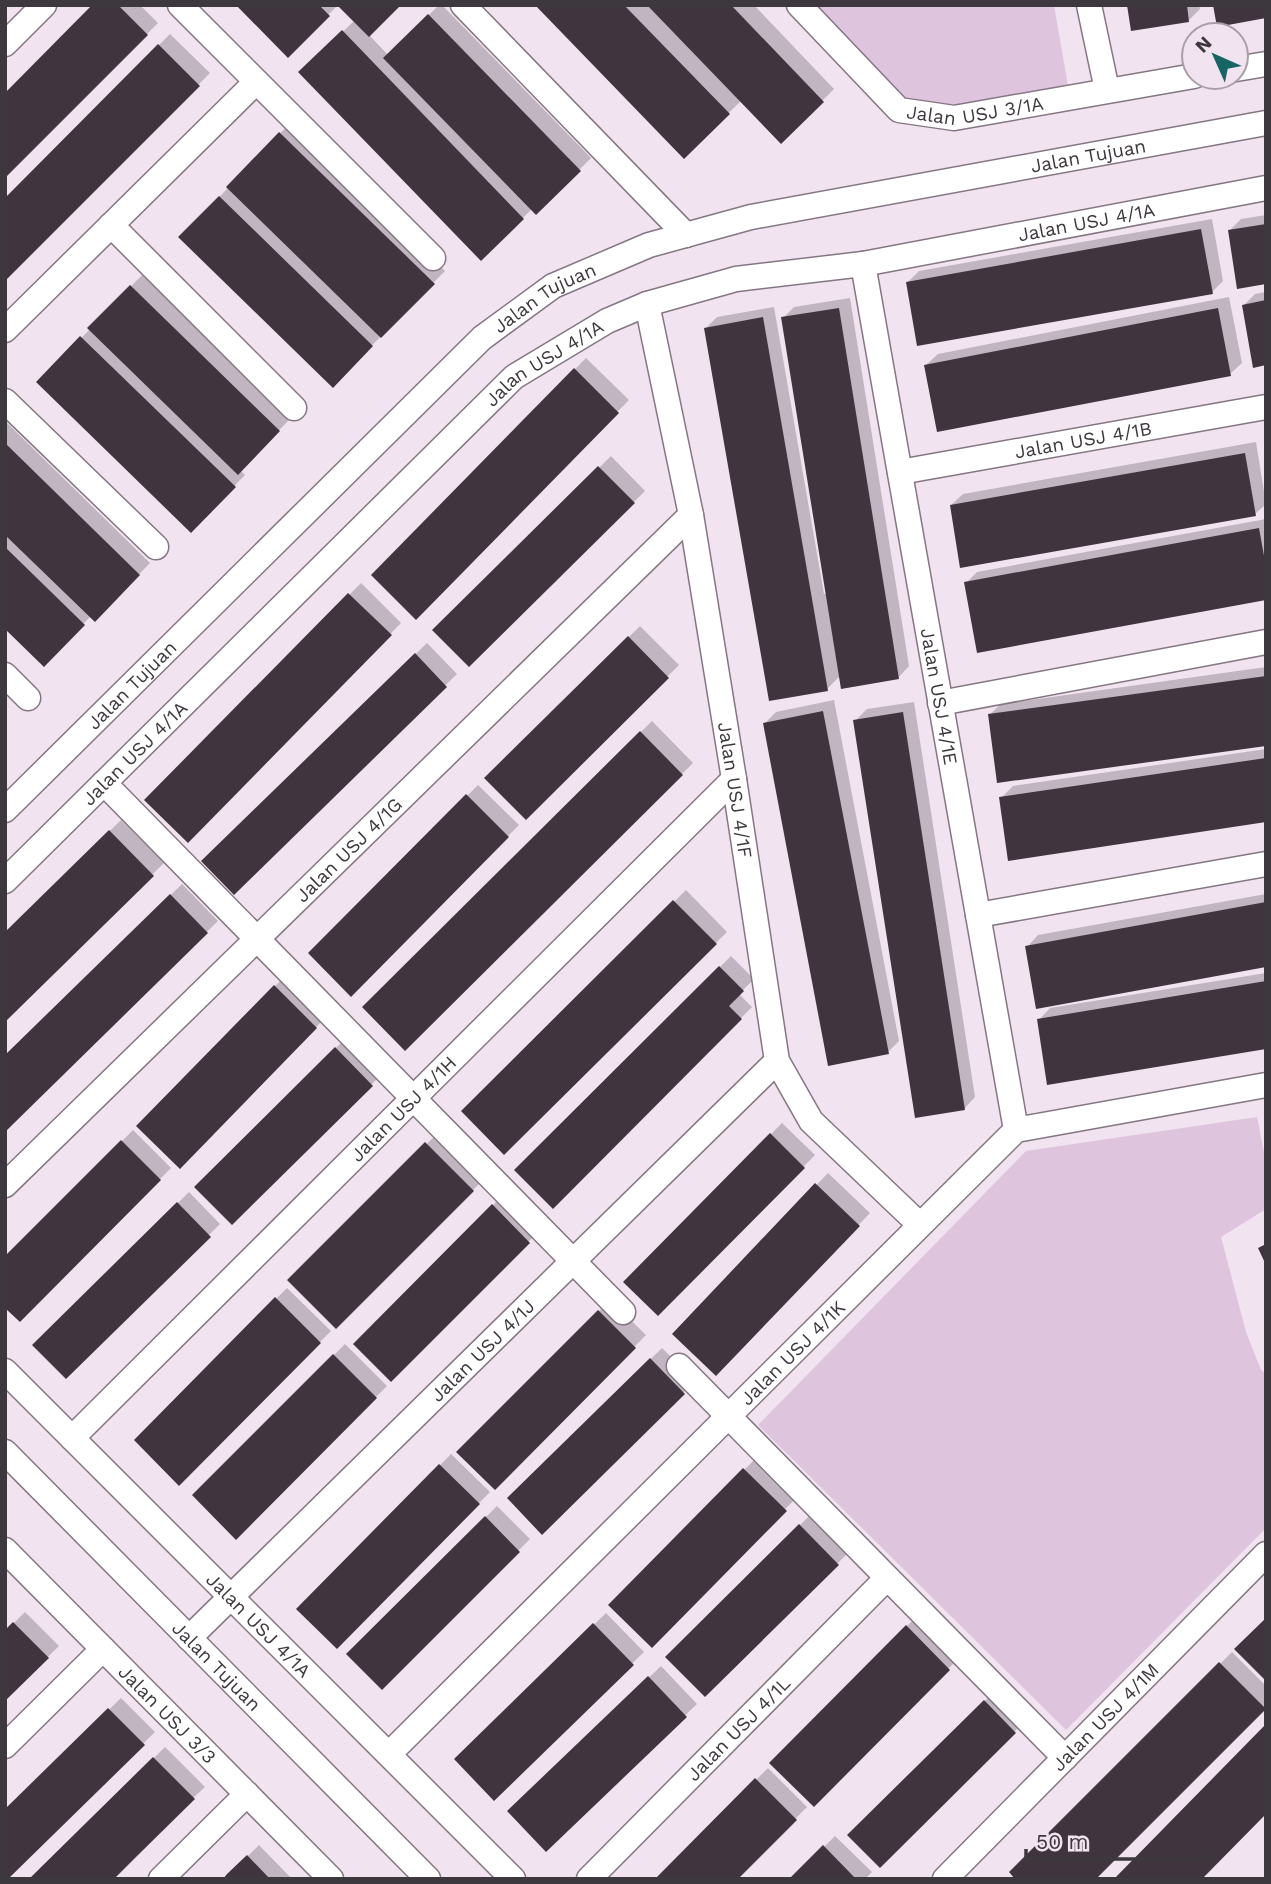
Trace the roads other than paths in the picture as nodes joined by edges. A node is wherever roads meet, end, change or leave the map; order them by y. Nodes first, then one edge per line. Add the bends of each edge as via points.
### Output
1 (44, 5) edge
2 (180, 5) edge
3 (463, 5) edge
4 (799, 5) edge
5 (1089, 5) edge
6 (5, 44) edge
7 (1180, 78) edge
8 (256, 82) junction
9 (1107, 90) junction
10 (1266, 123) edge
11 (1266, 188) edge
12 (111, 225) junction
13 (686, 235) junction
14 (433, 258) dead end
15 (863, 264) junction
16 (647, 304) junction
17 (5, 330) edge
18 (5, 401) edge
19 (1266, 407) edge
20 (293, 408) dead end
21 (900, 472) junction
22 (691, 515) junction
23 (156, 547) dead end
24 (1266, 642) edge
25 (5, 675) edge
26 (28, 698) dead end
27 (940, 703) junction
28 (734, 779) junction
29 (104, 783) junction
30 (5, 810) edge
31 (1266, 864) edge
32 (5, 881) edge
33 (978, 915) junction
34 (257, 939) junction
35 (776, 1061) junction
36 (1266, 1085) edge
37 (414, 1098) junction
38 (1016, 1130) junction
39 (5, 1185) edge
40 (920, 1225) junction
41 (574, 1260) junction
42 (624, 1312) dead end
43 (679, 1366) dead end
44 (5, 1371) edge
45 (728, 1416) junction
46 (72, 1438) junction
47 (5, 1452) edge
48 (5, 1550) edge
49 (1266, 1554) edge
50 (887, 1578) junction
51 (231, 1597) junction
52 (188, 1638) junction
53 (103, 1649) junction
54 (5, 1746) edge
55 (389, 1754) junction
56 (1065, 1758) junction
57 (247, 1794) junction
58 (161, 1879) edge
59 (331, 1879) edge
60 (428, 1879) edge
61 (513, 1879) edge
62 (589, 1879) edge
63 (945, 1879) edge

1 - 6 street
2 - 8 street
3 - 13 street
4 - 9 street, Jalan USJ 3/1A via 899,110 954,118
5 - 9 street
7 - 9 street, Jalan USJ 3/1A
8 - 12 street
8 - 14 street
10 - 13 street, Jalan Tujuan via 751,217
11 - 15 street, Jalan USJ 4/1A
12 - 17 street
12 - 20 street
13 - 30 street, Jalan Tujuan via 553,286 482,338
15 - 16 street, Jalan USJ 4/1A via 736,279
15 - 21 street, Jalan USJ 4/1E
16 - 22 street, Jalan USJ 4/1F
16 - 29 street, Jalan USJ 4/1A via 607,321 514,377
18 - 23 street
19 - 21 street, Jalan USJ 4/1B
21 - 27 street, Jalan USJ 4/1E
22 - 28 street, Jalan USJ 4/1F
22 - 34 street, Jalan USJ 4/1G
24 - 27 street
25 - 26 street
27 - 33 street, Jalan USJ 4/1E
28 - 35 street, Jalan USJ 4/1F
28 - 37 street, Jalan USJ 4/1H
29 - 32 street, Jalan USJ 4/1A
29 - 34 street
31 - 33 street
33 - 38 street, Jalan USJ 4/1E
34 - 37 street
34 - 39 street, Jalan USJ 4/1G
35 - 40 street, Jalan USJ 4/1F via 811,1121
35 - 41 street, Jalan USJ 4/1J
36 - 38 street
37 - 41 street
37 - 46 street, Jalan USJ 4/1H
38 - 40 street, Jalan USJ 4/1K
40 - 45 street, Jalan USJ 4/1K
41 - 42 street
41 - 51 street, Jalan USJ 4/1J
43 - 45 street
44 - 46 street, Jalan USJ 4/1A
45 - 50 street
45 - 55 street, Jalan USJ 4/1K
46 - 51 street, Jalan USJ 4/1A
47 - 52 street, Jalan Tujuan
48 - 53 street, Jalan USJ 3/3
49 - 56 street, Jalan USJ 4/1M
50 - 56 street
50 - 62 street, Jalan USJ 4/1L
51 - 52 street, Jalan USJ 4/1J
51 - 55 street, Jalan USJ 4/1A
52 - 60 street, Jalan Tujuan
53 - 54 street
53 - 57 street, Jalan USJ 3/3
55 - 61 street, Jalan USJ 4/1A
56 - 63 street, Jalan USJ 4/1M
57 - 58 street
57 - 59 street, Jalan USJ 3/3

